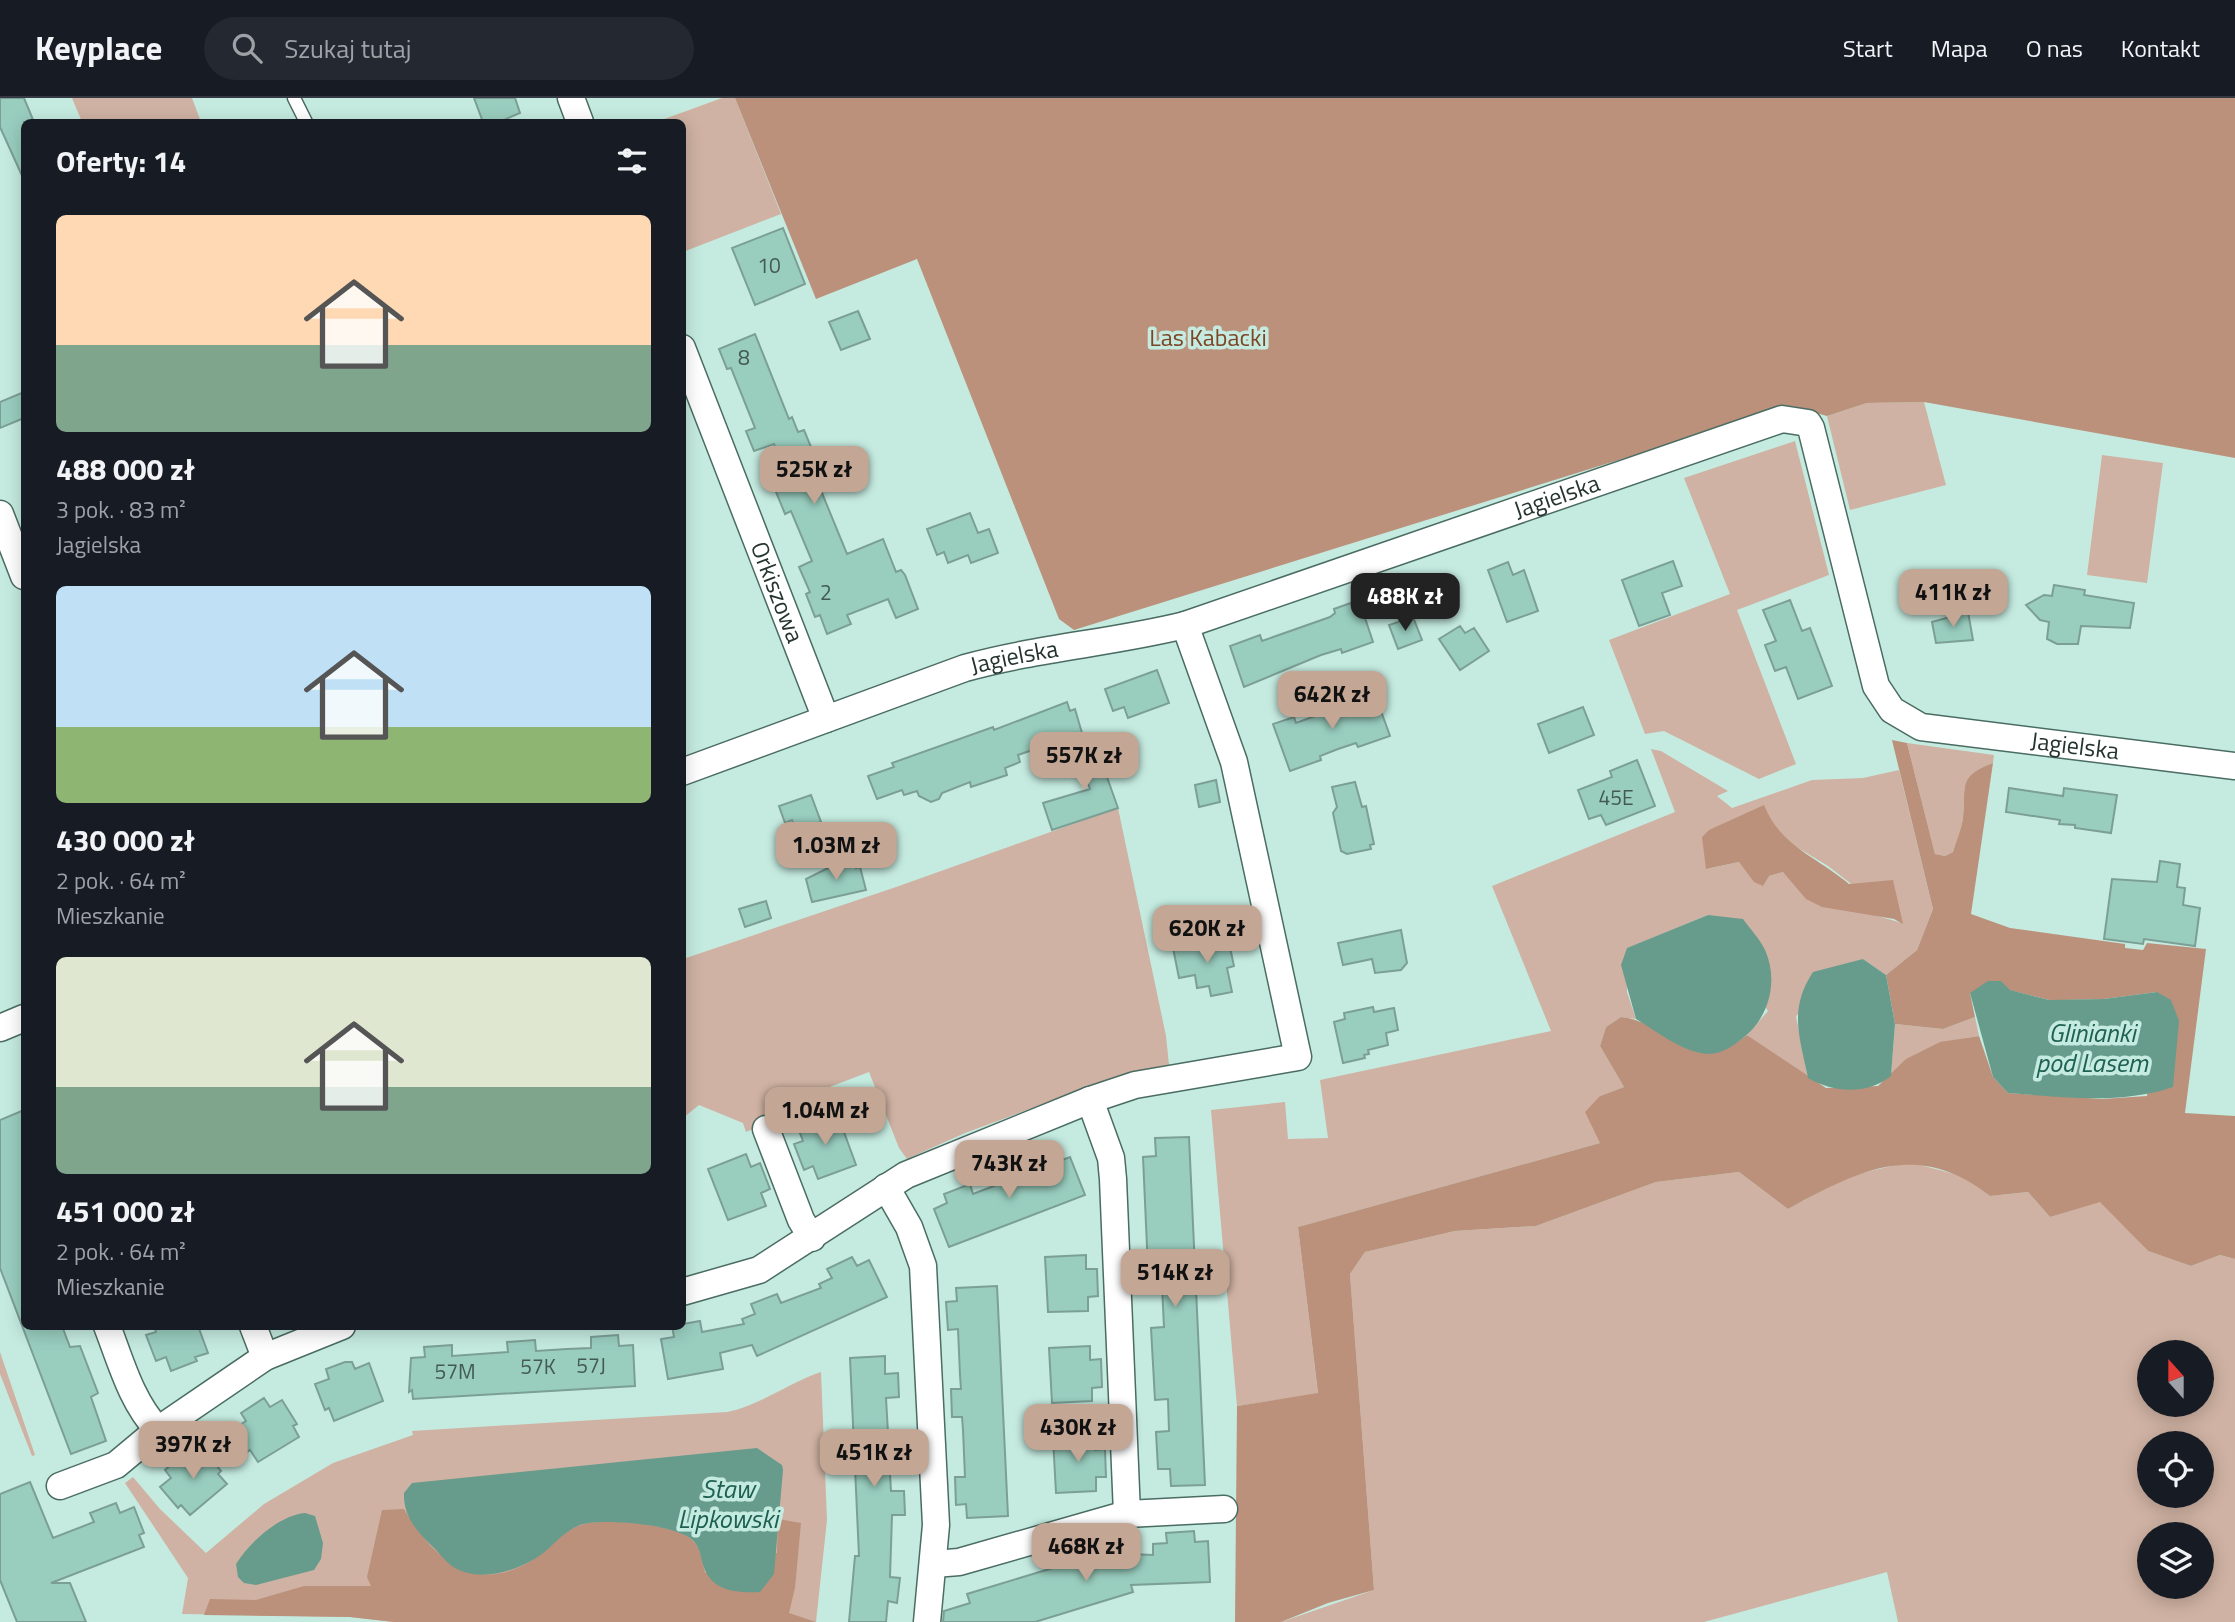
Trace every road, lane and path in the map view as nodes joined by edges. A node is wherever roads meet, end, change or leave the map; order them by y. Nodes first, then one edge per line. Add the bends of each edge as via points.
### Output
1 (294, 98) edge
2 (570, 98) edge
3 (304, 119) edge
4 (579, 119) edge
5 (686, 358) edge
6 (0, 514) edge
7 (21, 568) edge
8 (1185, 625) junction
9 (825, 719) junction
10 (2235, 766) edge
11 (686, 771) edge
12 (21, 1019) edge
13 (0, 1028) edge
14 (1090, 1100) junction
15 (766, 1129) dead end
16 (886, 1187) junction
17 (812, 1238) junction
18 (686, 1291) edge
19 (109, 1330) edge
20 (255, 1330) edge
21 (332, 1330) edge
22 (265, 1357) junction
23 (158, 1430) junction
24 (60, 1486) dead end
25 (1223, 1508) dead end
26 (1127, 1514) junction
27 (934, 1564) junction
28 (927, 1622) edge

1 - 3 lane
2 - 4 street
5 - 9 street, Orkiszowa
6 - 7 street
8 - 9 street, Jagielska via 999,659
8 - 10 street, Jagielska via 1782,419 1797,419 1811,428 1876,686 1892,710 1921,727
8 - 14 street via 1234,762 1298,1057 1135,1085
9 - 11 street, Jagielska
12 - 13 street
14 - 16 street via 933,1162
14 - 26 street via 1111,1158 1113,1179
15 - 17 street
16 - 17 street
16 - 27 street via 909,1227 923,1266 933,1422
17 - 18 street via 759,1270
19 - 23 street via 139,1406
20 - 22 street
21 - 22 street
22 - 23 street
23 - 24 street via 116,1465
25 - 26 street
26 - 27 street via 959,1562
27 - 28 street

